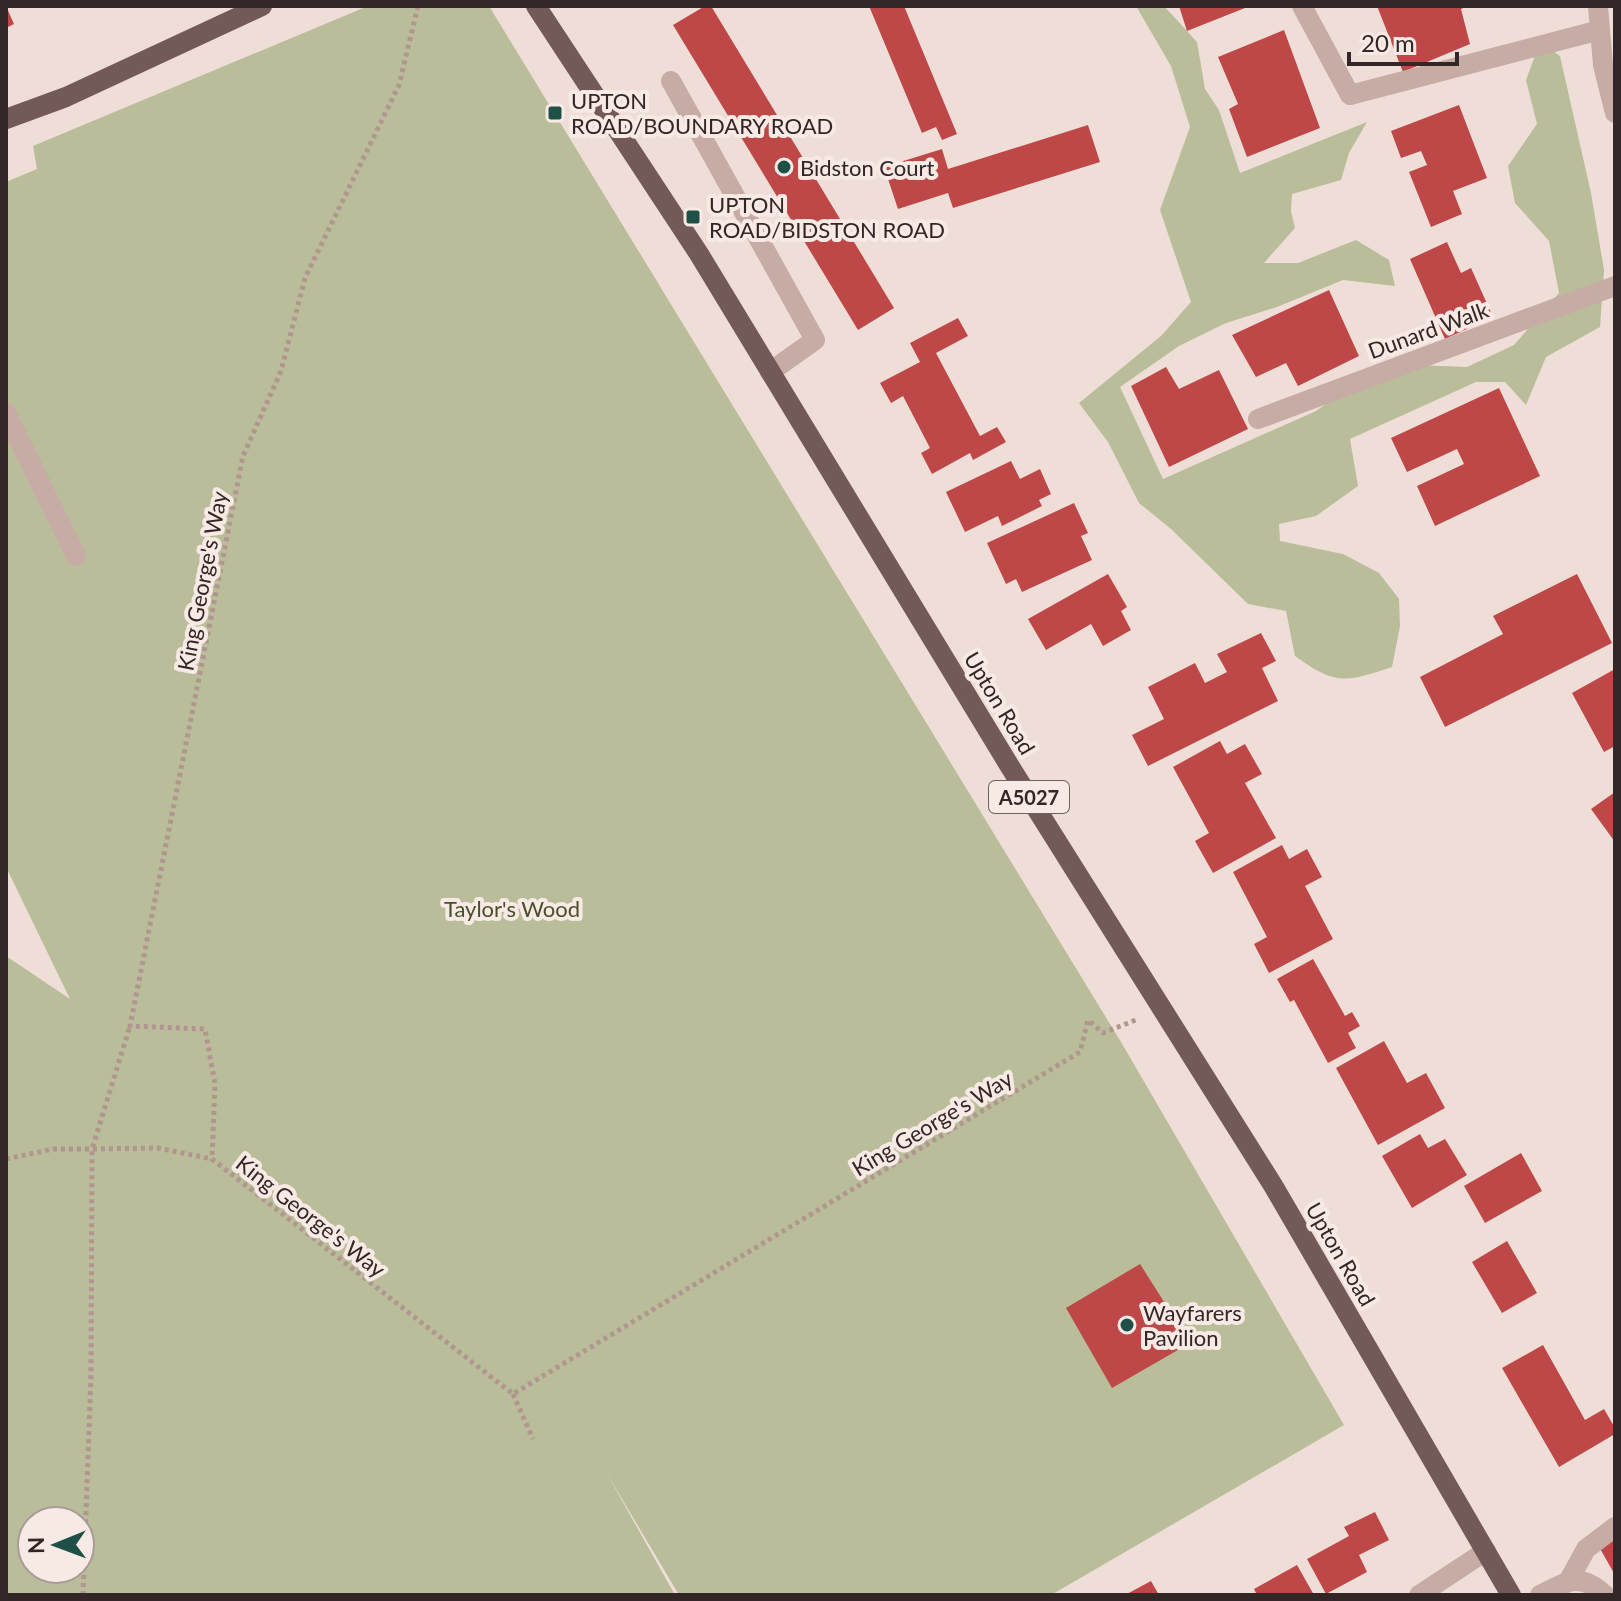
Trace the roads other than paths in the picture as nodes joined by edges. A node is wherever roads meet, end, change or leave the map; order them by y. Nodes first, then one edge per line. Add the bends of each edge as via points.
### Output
1 (262, 6) edge
2 (536, 6) edge
3 (1302, 6) edge
4 (1598, 6) edge
5 (1600, 30) junction
6 (671, 81) dead end
7 (1615, 113) edge
8 (6, 119) edge
9 (1615, 286) edge
10 (770, 372) junction
11 (6, 413) edge
12 (1258, 419) dead end
13 (76, 556) dead end
14 (1615, 1527) edge
15 (1486, 1551) junction
16 (1569, 1580) junction
17 (1419, 1595) edge
18 (1511, 1595) edge
19 (1540, 1595) edge
20 (1605, 1595) edge

1 - 8 main road via 66,97
2 - 10 main road, Upton Road / A5027
3 - 5 street via 1350,95
4 - 5 street
5 - 7 street
6 - 10 street via 815,340
9 - 12 street, Dunard Walk
10 - 15 main road, Upton Road / A5027 via 1274,1187
11 - 13 street
14 - 16 street via 1586,1549
15 - 17 street
15 - 18 main road, Upton Road / A5027
16 - 19 street
16 - 20 street via 1591,1582

